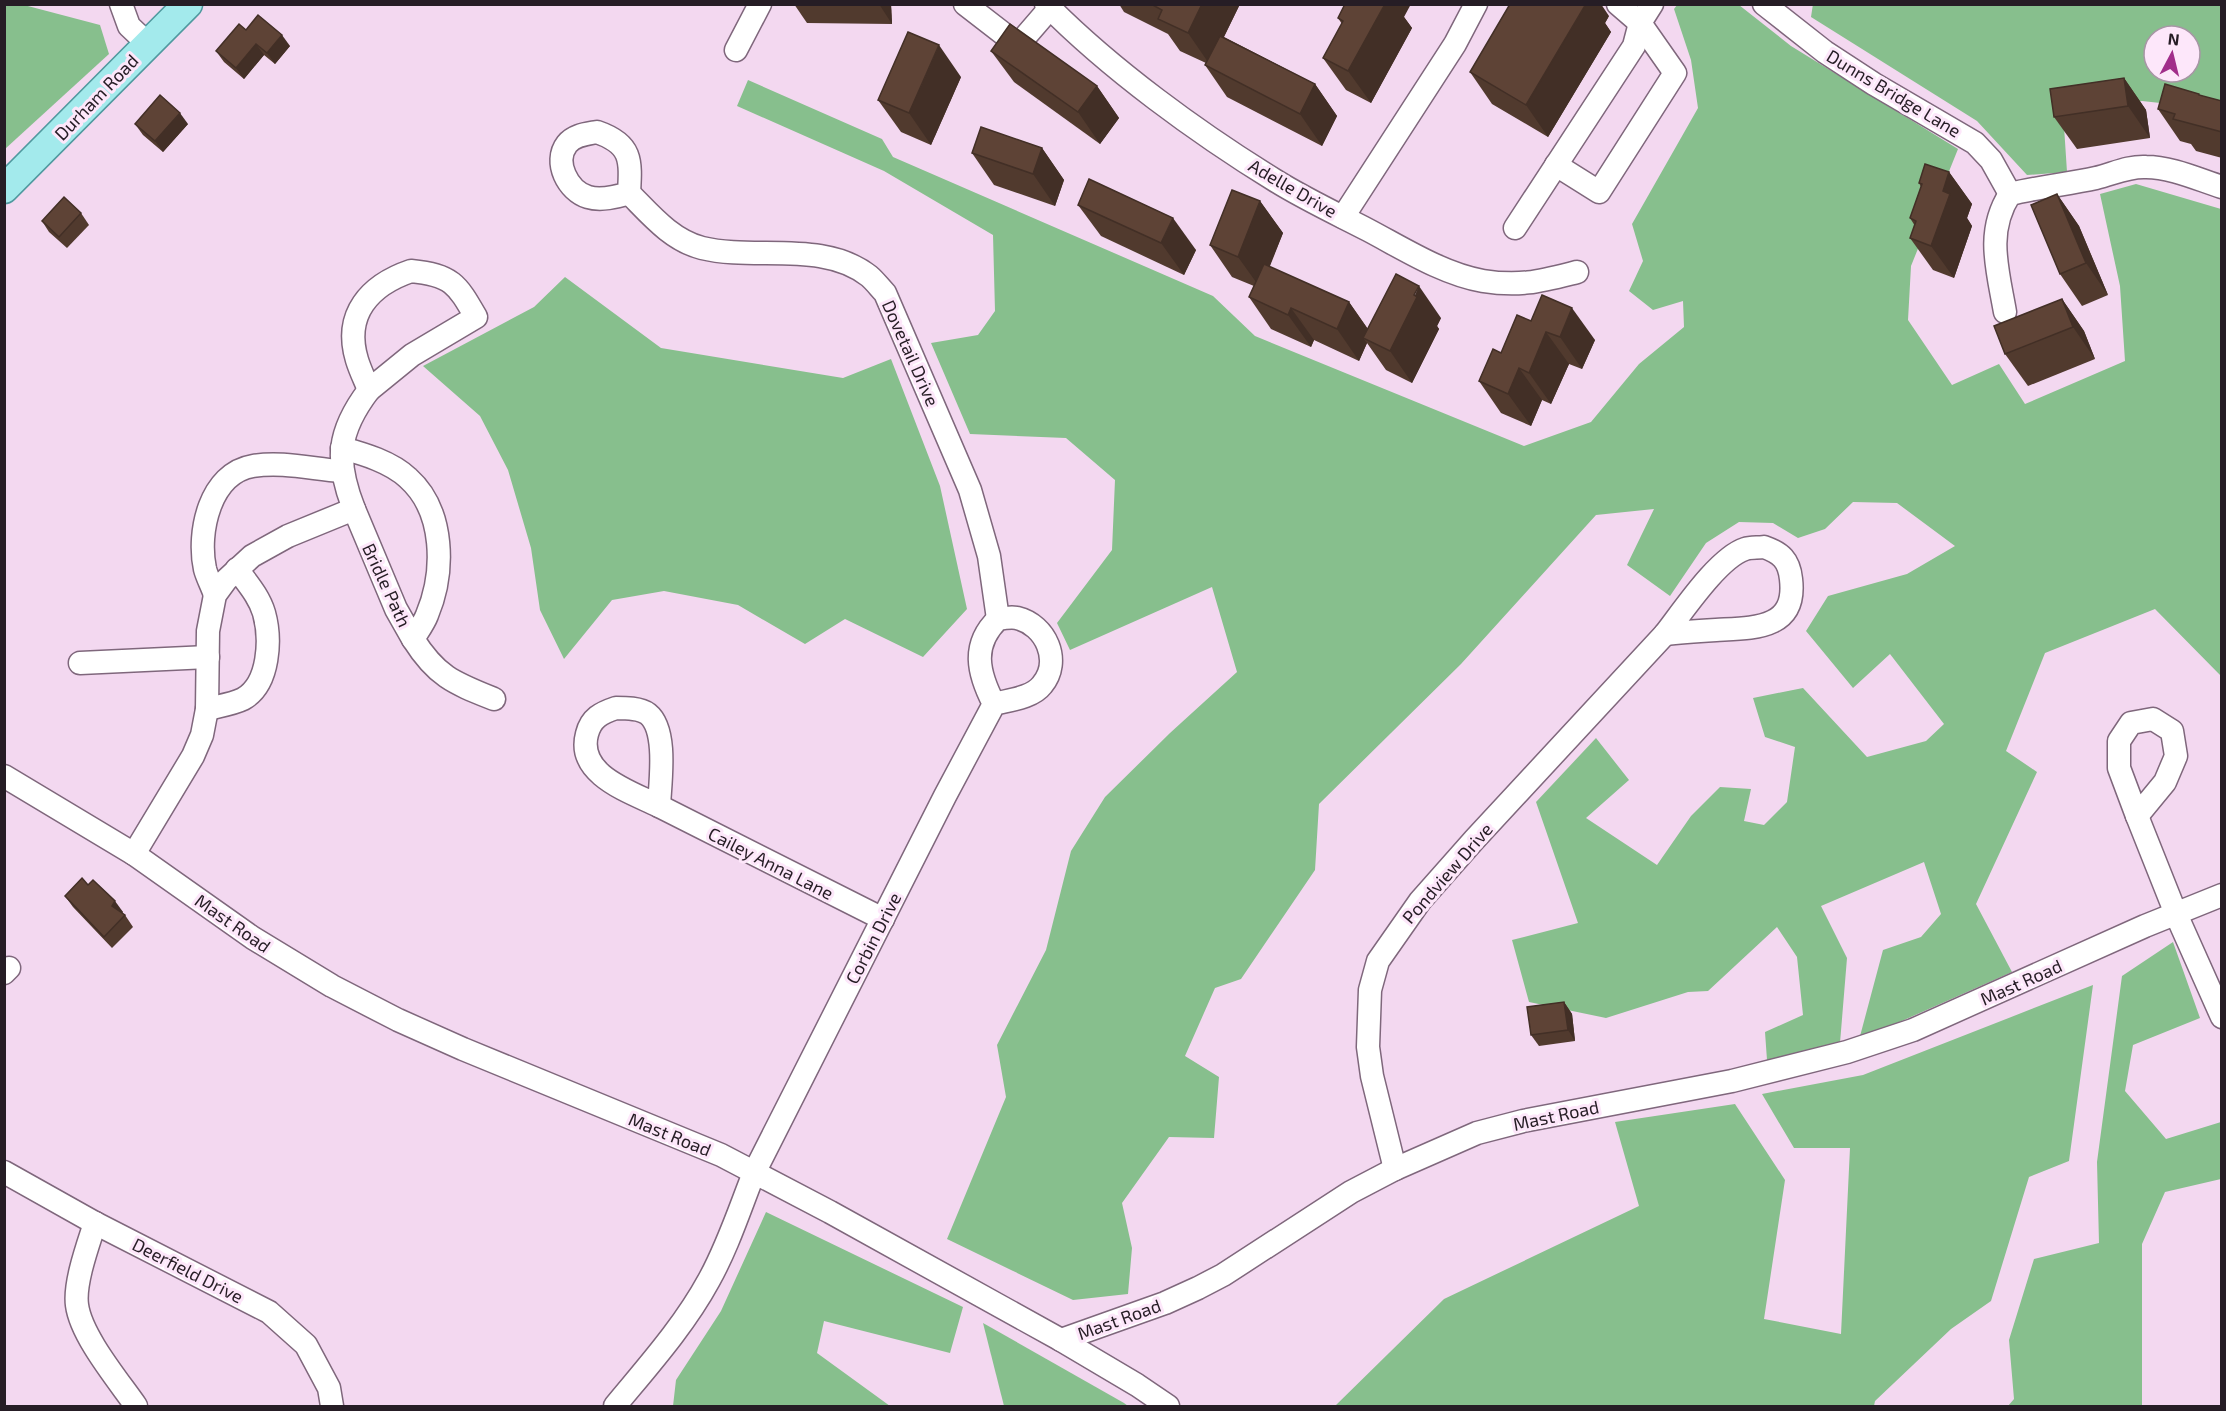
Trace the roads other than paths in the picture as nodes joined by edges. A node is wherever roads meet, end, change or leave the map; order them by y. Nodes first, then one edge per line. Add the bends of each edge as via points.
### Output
1 (121, 4) edge
2 (188, 4) edge
3 (760, 4) edge
4 (965, 4) edge
5 (1476, 4) edge
6 (1618, 4) edge
7 (1652, 4) edge
8 (1764, 4) edge
9 (1048, 6) edge
10 (1640, 23) junction
11 (148, 44) junction
12 (736, 50) dead end
13 (1556, 165) junction
14 (2222, 187) edge
15 (4, 189) edge
16 (629, 193) dead end
17 (2010, 194) junction
18 (1343, 217) junction
19 (1515, 228) dead end
20 (1577, 272) dead end
21 (2006, 312) dead end
22 (369, 390) junction
23 (342, 448) junction
24 (341, 471) junction
25 (354, 509) junction
26 (237, 569) junction
27 (215, 595) junction
28 (998, 619) junction
29 (1665, 634) junction
30 (413, 639) junction
31 (208, 657) junction
32 (80, 663) dead end
33 (494, 699) dead end
34 (994, 704) junction
35 (207, 710) junction
36 (4, 776) edge
37 (659, 806) dead end
38 (2137, 816) dead end
39 (134, 854) junction
40 (2222, 896) edge
41 (2176, 914) junction
42 (883, 919) junction
43 (2222, 1017) edge
44 (1395, 1168) junction
45 (4, 1172) edge
46 (754, 1173) junction
47 (95, 1223) junction
48 (1061, 1340) junction
49 (136, 1407) edge
50 (332, 1407) edge
51 (615, 1407) edge
52 (1168, 1407) edge

1 - 11 street via 129,26
2 - 11 main road, Durham Road
3 - 12 street
4 - 9 street via 1018,45
5 - 18 street via 1455,44
6 - 10 street
7 - 10 street
8 - 17 street, Dunns Bridge Lane via 1835,59 1975,143 1991,160
9 - 18 street, Adelle Drive via 1123,73 1198,130 1276,181
10 - 13 street via 1634,46
10 - 13 street via 1675,73 1599,192
11 - 15 main road, Durham Road
13 - 19 street
14 - 17 street via 2147,167
16 - 28 street, Dovetail Drive via 665,229 701,248 821,257 868,276 885,293 981,521
17 - 21 street via 2001,208 1995,238 1995,259
18 - 20 street, Adelle Drive via 1413,255 1481,281 1529,284
22 - 22 street via 412,355 476,317 460,289 429,273 411,272 393,277 372,292 355,321 354,339 356,359
22 - 23 street via 355,409
23 - 24 street, Bridle Path
23 - 30 street, Bridle Path via 389,465 408,478 423,496 432,517 439,566 427,616
24 - 25 street, Bridle Path
24 - 27 street via 253,466 225,480 208,511 204,544 205,568
25 - 26 street via 269,545
25 - 30 street, Bridle Path via 396,609
26 - 27 street
26 - 35 street via 264,613 268,640 264,669 257,685 244,698
27 - 31 street
28 - 34 street via 987,629 980,658 982,681
28 - 34 street via 1016,617 1033,625 1046,639 1051,653 1041,686 1025,696
29 - 29 street, Pondview Drive via 1730,557 1745,549 1764,547 1779,552 1788,565 1792,596 1785,613 1774,622 1754,628
29 - 44 street, Pondview Drive via 1420,901 1378,961 1370,990 1368,1047
30 - 33 street via 433,668 446,678
31 - 32 street
31 - 35 street
34 - 42 street, Corbin Drive
35 - 39 street via 193,756
36 - 39 street, Mast Road
37 - 42 street, Cailey Anna Lane
38 - 41 street
39 - 46 street, Mast Road via 270,949 332,986 463,1049 721,1155
40 - 41 street, Mast Road
41 - 43 street
41 - 44 street, Mast Road via 1913,1030 1846,1052 1732,1081 1523,1121 1478,1133
42 - 46 street, Corbin Drive
44 - 48 street, Mast Road via 1326,1207 1223,1275 1165,1303
45 - 47 street, Deerfield Drive
46 - 48 street, Mast Road
46 - 51 street, Corbin Drive via 710,1279 665,1346
47 - 49 street via 81,1266 77,1305 86,1332
47 - 50 street, Deerfield Drive via 269,1312 306,1345 329,1388
48 - 52 street

